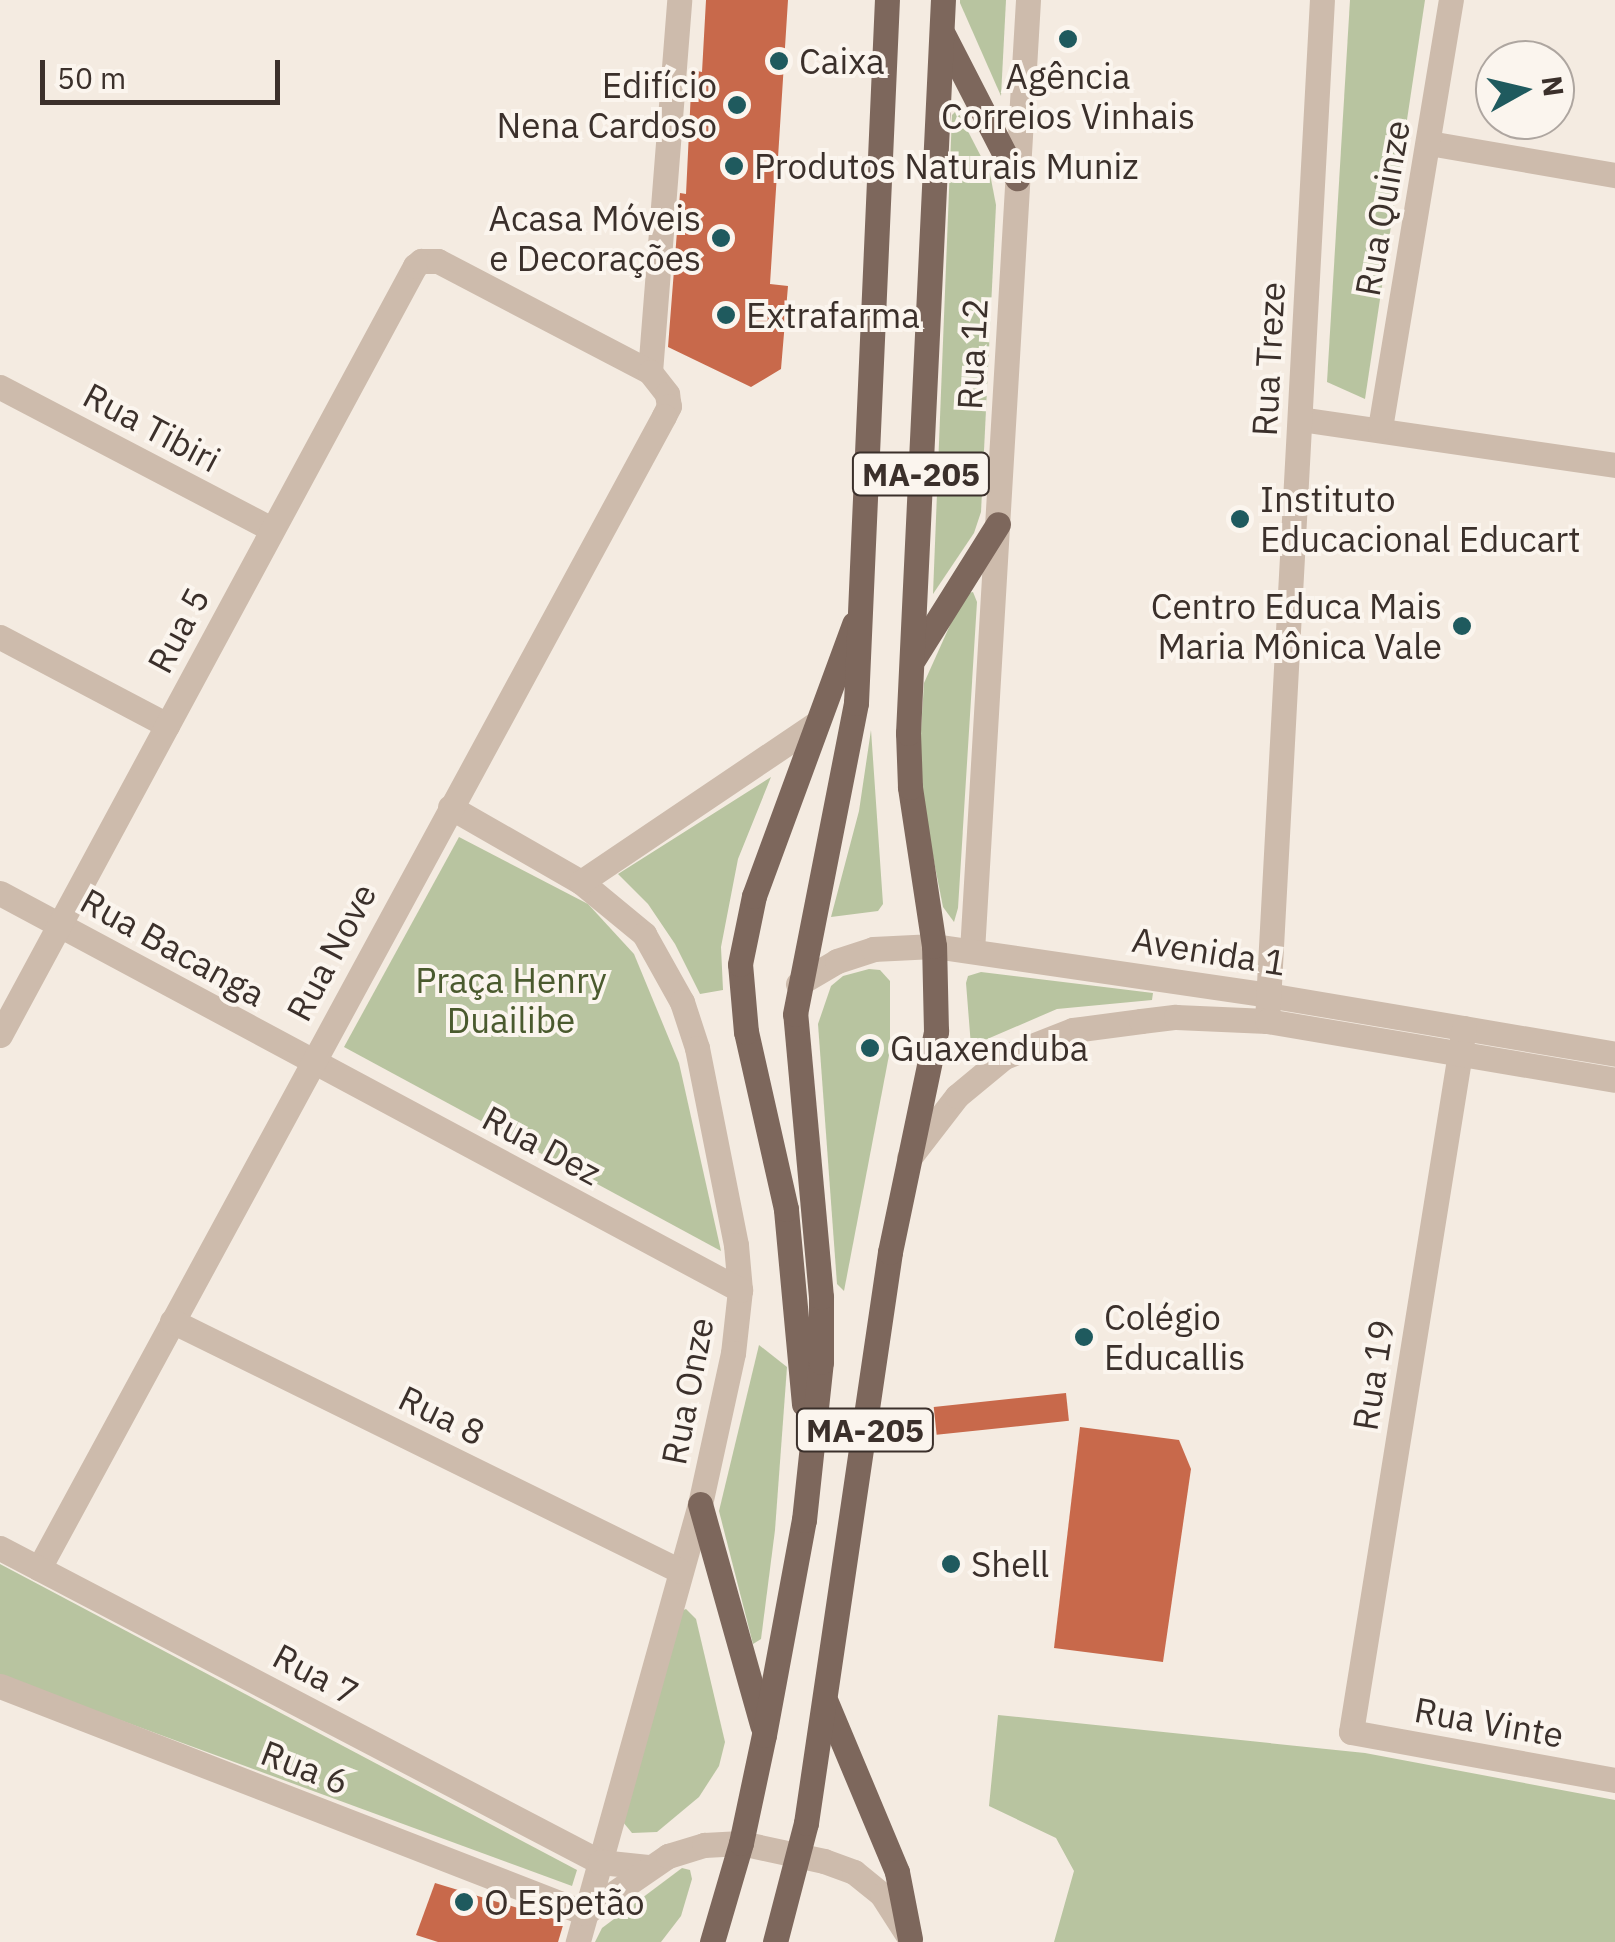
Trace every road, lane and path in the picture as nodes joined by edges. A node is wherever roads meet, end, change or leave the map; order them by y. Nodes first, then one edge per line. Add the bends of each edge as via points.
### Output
1 (679, 0) edge
2 (888, 0) edge
3 (944, 0) edge
4 (1028, 0) edge
5 (1322, 0) edge
6 (1451, 0) edge
7 (942, 33) junction
8 (1430, 142) junction
9 (1615, 175) edge
10 (1017, 178) junction
11 (650, 372) junction
12 (0, 387) edge
13 (1300, 419) junction
14 (1380, 428) junction
15 (1615, 465) edge
16 (998, 524) junction
17 (272, 529) junction
18 (862, 600) junction
19 (0, 637) edge
20 (911, 662) junction
21 (166, 725) junction
22 (814, 725) junction
23 (450, 807) junction
24 (581, 882) junction
25 (0, 893) edge
26 (60, 924) junction
27 (934, 946) junction
28 (972, 952) junction
29 (798, 984) junction
30 (1268, 1008) junction
31 (0, 1035) edge
32 (1462, 1041) junction
33 (1615, 1054) edge
34 (311, 1063) junction
35 (1615, 1080) edge
36 (909, 1158) junction
37 (740, 1290) junction
38 (172, 1321) junction
39 (700, 1504) junction
40 (804, 1520) junction
41 (0, 1548) edge
42 (38, 1568) junction
43 (680, 1571) junction
44 (0, 1686) edge
45 (826, 1702) junction
46 (1351, 1732) joint
47 (764, 1734) junction
48 (1615, 1780) edge
49 (740, 1844) junction
50 (799, 1855) junction
51 (600, 1862) junction
52 (648, 1867) junction
53 (585, 1913) junction
54 (912, 1941) edge
55 (578, 1942) edge
56 (712, 1942) edge
57 (775, 1942) edge

1 - 11 street, Rua Nove
2 - 18 main road, MA-205
3 - 7 main road, MA-205
4 - 10 street, Rua 12
5 - 13 street, Rua Treze
6 - 8 street, Rua Quinze
7 - 10 main road
7 - 20 main road, MA-205
8 - 9 street
8 - 14 street, Rua Quinze
10 - 16 street, Rua 12
11 - 17 street, Rua 5 via 438,261 421,261
11 - 23 street, Rua Nove via 669,406
12 - 17 street, Rua Tibiri
13 - 14 street
13 - 30 street, Rua Treze
14 - 15 street
16 - 20 main road
16 - 28 street, Rua 12
17 - 21 street, Rua 5
18 - 22 main road
18 - 29 main road, MA-205 via 856,703
19 - 21 street
20 - 27 main road, MA-205 via 909,773
21 - 26 street, Rua 5
22 - 24 street
22 - 40 main road via 754,896 740,964 746,1032 770,1123 796,1279
23 - 24 street, Rua Onze
23 - 34 street, Rua Nove
24 - 37 street, Rua Onze via 644,934 682,1002 724,1177
25 - 26 street, Rua Bacanga
26 - 31 street, Rua 5
26 - 34 street, Rua Bacanga
27 - 28 street, Avenida 1
27 - 29 street, Avenida 1 via 872,949
27 - 36 main road, MA-205 via 936,1032
28 - 30 street, Avenida 1
29 - 40 main road, MA-205 via 796,1044 822,1330
30 - 32 street, Avenida 1
30 - 36 street, Avenida 1 via 1041,1039 984,1071
32 - 33 street, Avenida 1
32 - 35 street, Avenida 1
32 - 46 street, Rua 19
34 - 37 street, Rua Dez
34 - 38 street, Rua Nove
36 - 45 main road, MA-205
37 - 39 street, Rua Onze
38 - 42 street, Rua Nove
38 - 43 street, Rua 8
39 - 43 street, Rua Onze
39 - 47 main road
40 - 47 main road, MA-205
41 - 42 street, Rua 7
42 - 51 street, Rua 7
43 - 51 street, Rua Onze
44 - 53 street, Rua 6
45 - 50 main road, MA-205
45 - 54 main road via 897,1872
46 - 48 street, Rua Vinte
47 - 49 main road, MA-205
49 - 50 street
49 - 52 street via 686,1849
49 - 56 main road, MA-205
50 - 54 street via 854,1872 870,1884
50 - 57 main road, MA-205
51 - 52 street
51 - 53 street, Rua Onze
52 - 53 street
53 - 55 street, Rua Onze

